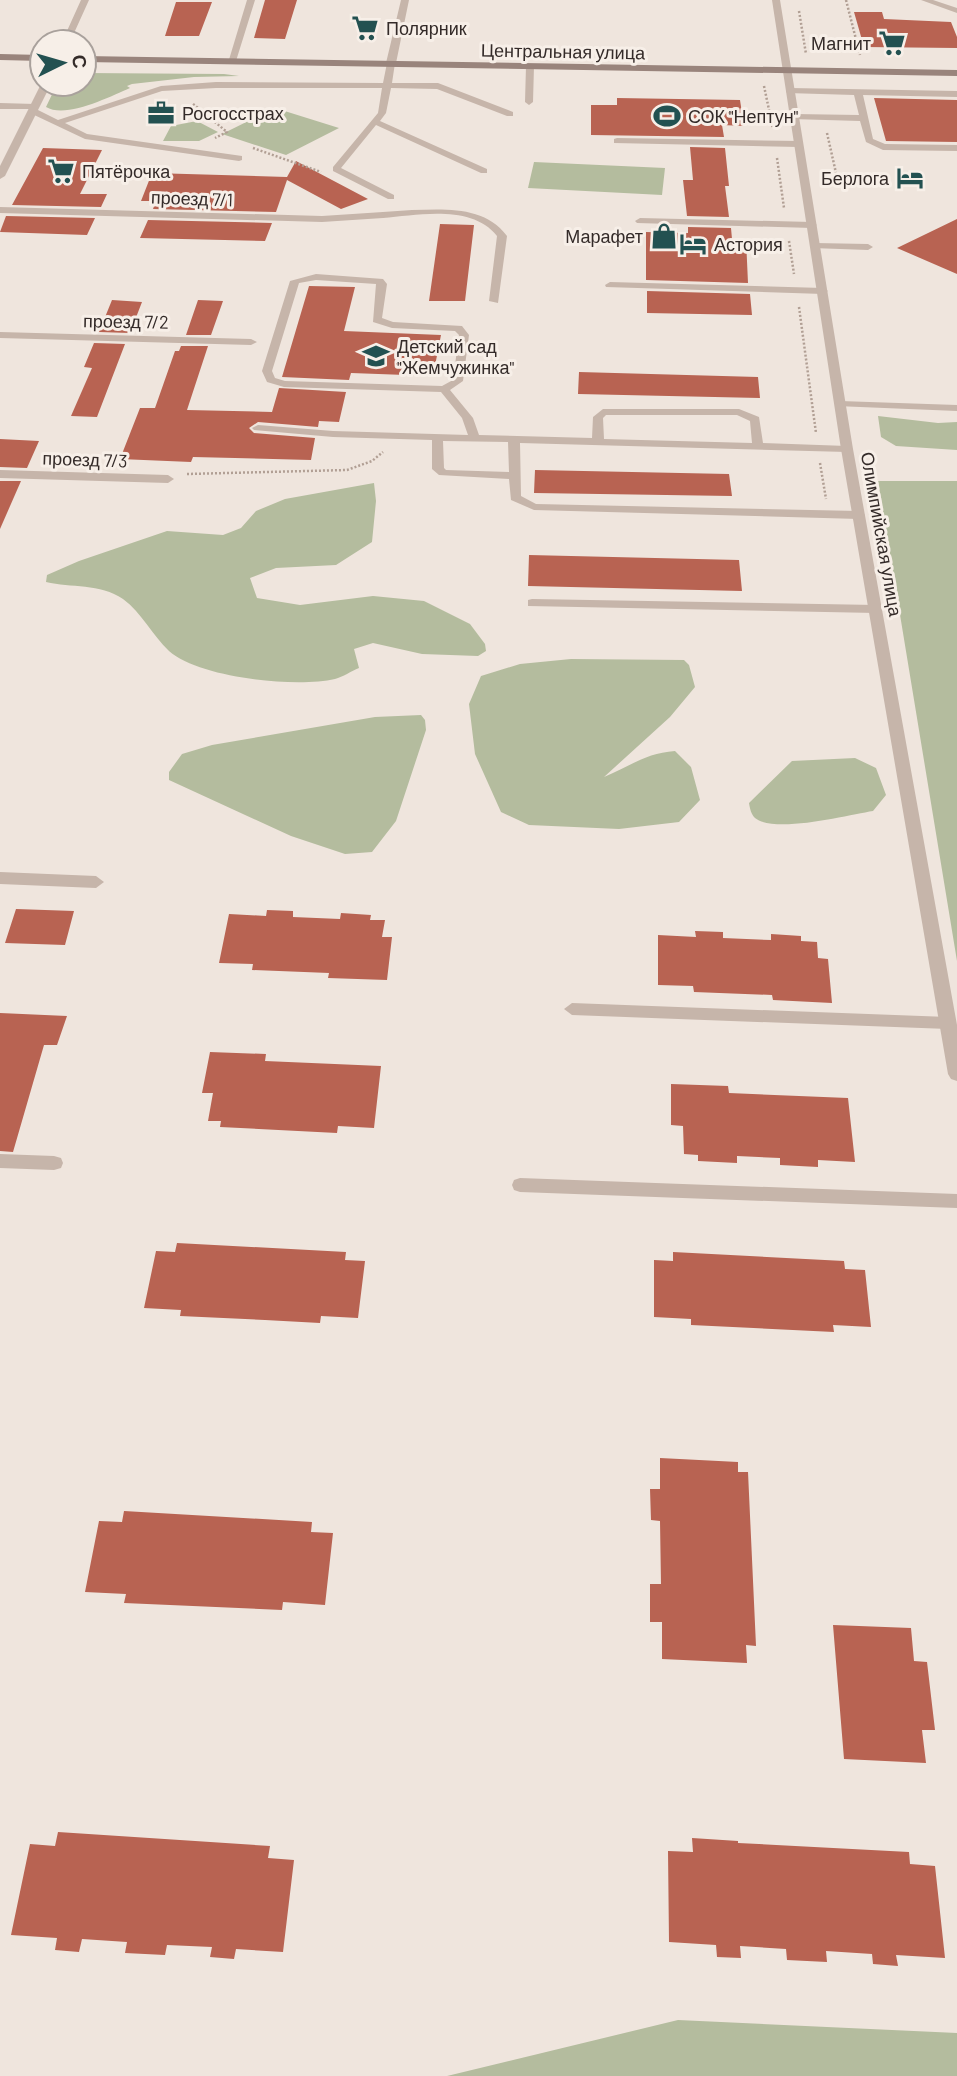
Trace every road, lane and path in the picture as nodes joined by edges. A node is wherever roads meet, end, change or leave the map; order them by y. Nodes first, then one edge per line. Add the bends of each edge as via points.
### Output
1 (71, 0) edge
2 (85, 0) edge
3 (251, 0) edge
4 (405, 0) edge
5 (776, 0) edge
6 (846, 0) edge
7 (925, 0) edge
8 (957, 10) edge
9 (800, 19) dead end
10 (72, 28) edge
11 (805, 49) dead end
12 (0, 57) edge
13 (28, 58) edge
14 (98, 59) edge
15 (231, 61) junction
16 (862, 62) dead end
17 (391, 63) junction
18 (530, 66) junction
19 (787, 70) junction
20 (957, 73) edge
21 (181, 86) junction
22 (387, 86) junction
23 (790, 91) junction
24 (858, 92) junction
25 (957, 94) edge
26 (39, 98) edge
27 (529, 102) dead end
28 (0, 106) edge
29 (34, 109) junction
30 (510, 114) dead end
31 (794, 117) junction
32 (864, 118) junction
33 (376, 122) junction
34 (57, 123) junction
35 (219, 136) junction
36 (231, 140) dead end
37 (617, 141) dead end
38 (243, 144) dead end
39 (799, 144) junction
40 (957, 148) edge
41 (189, 151) junction
42 (239, 158) dead end
43 (484, 171) dead end
44 (348, 175) junction
45 (0, 176) edge
46 (391, 197) dead end
47 (0, 210) edge
48 (383, 215) joint
49 (640, 220) dead end
50 (812, 225) junction
51 (815, 246) junction
52 (868, 247) dead end
53 (610, 285) dead end
54 (822, 290) junction
55 (494, 301) dead end
56 (0, 335) edge
57 (251, 342) dead end
58 (444, 389) junction
59 (840, 404) junction
60 (957, 408) edge
61 (258, 428) dead end
62 (437, 437) junction
63 (474, 438) junction
64 (514, 439) junction
65 (598, 441) junction
66 (758, 446) junction
67 (392, 447) dead end
68 (847, 449) junction
69 (0, 474) edge
70 (513, 476) junction
71 (169, 479) joint
72 (859, 514) junction
73 (531, 603) dead end
74 (876, 609) junction
75 (0, 878) edge
76 (96, 882) dead end
77 (572, 1009) dead end
78 (948, 1023) junction
79 (957, 1074) edge
80 (0, 1161) edge
81 (54, 1163) dead end
82 (520, 1185) dead end
83 (957, 1201) edge

1 - 2 lane
2 - 10 street
3 - 15 street
4 - 17 street
5 - 19 street, Олимпийская улица
6 - 16 path
7 - 8 lane
9 - 11 path
12 - 13 street
14 - 15 street, Центральная улица
15 - 17 street, Центральная улица
17 - 18 street, Центральная улица
17 - 22 lane
18 - 19 street, Центральная улица
18 - 27 lane
19 - 20 street, Центральная улица
19 - 23 street, Олимпийская улица
21 - 22 lane
21 - 34 lane
21 - 35 path via 193,104 228,132
22 - 30 lane via 446,88
22 - 33 lane
23 - 24 lane
23 - 31 street, Олимпийская улица
24 - 25 lane
24 - 32 lane
26 - 29 street
28 - 29 lane
29 - 34 lane
29 - 45 street
31 - 32 lane
31 - 39 street, Олимпийская улица
32 - 40 lane via 869,140 877,146
33 - 43 lane
33 - 44 lane via 337,169
34 - 41 lane via 85,136
35 - 36 path
35 - 41 path
37 - 39 lane
38 - 44 path via 341,179
39 - 50 street, Олимпийская улица
41 - 42 lane
44 - 46 lane
47 - 48 street, проезд 7/1 via 322,219
48 - 55 lane via 456,214 480,217 495,225 502,236
49 - 50 lane
50 - 51 street, Олимпийская улица
51 - 52 lane
51 - 54 street, Олимпийская улица
53 - 54 lane
54 - 59 street, Олимпийская улица
56 - 57 street, проезд 7/2
58 - 58 lane via 271,380 267,371 295,281 316,277 379,281 377,320 391,325 458,328 464,335 458,381
58 - 63 lane via 468,420
59 - 60 lane
59 - 68 street, Олимпийская улица
61 - 62 lane
62 - 63 lane
62 - 70 lane via 438,469 443,473
63 - 64 lane
64 - 65 lane
64 - 70 lane
65 - 66 lane
65 - 66 lane via 598,417 603,412 738,412 755,419
66 - 68 lane
67 - 71 path via 347,471 189,474
68 - 72 street, Олимпийская улица
69 - 71 street, проезд 7/3
70 - 72 lane via 515,498 534,507
72 - 74 street, Олимпийская улица
73 - 74 lane
74 - 78 street, Олимпийская улица
75 - 76 street
77 - 78 lane
78 - 79 street, Олимпийская улица
80 - 81 street
82 - 83 lane

